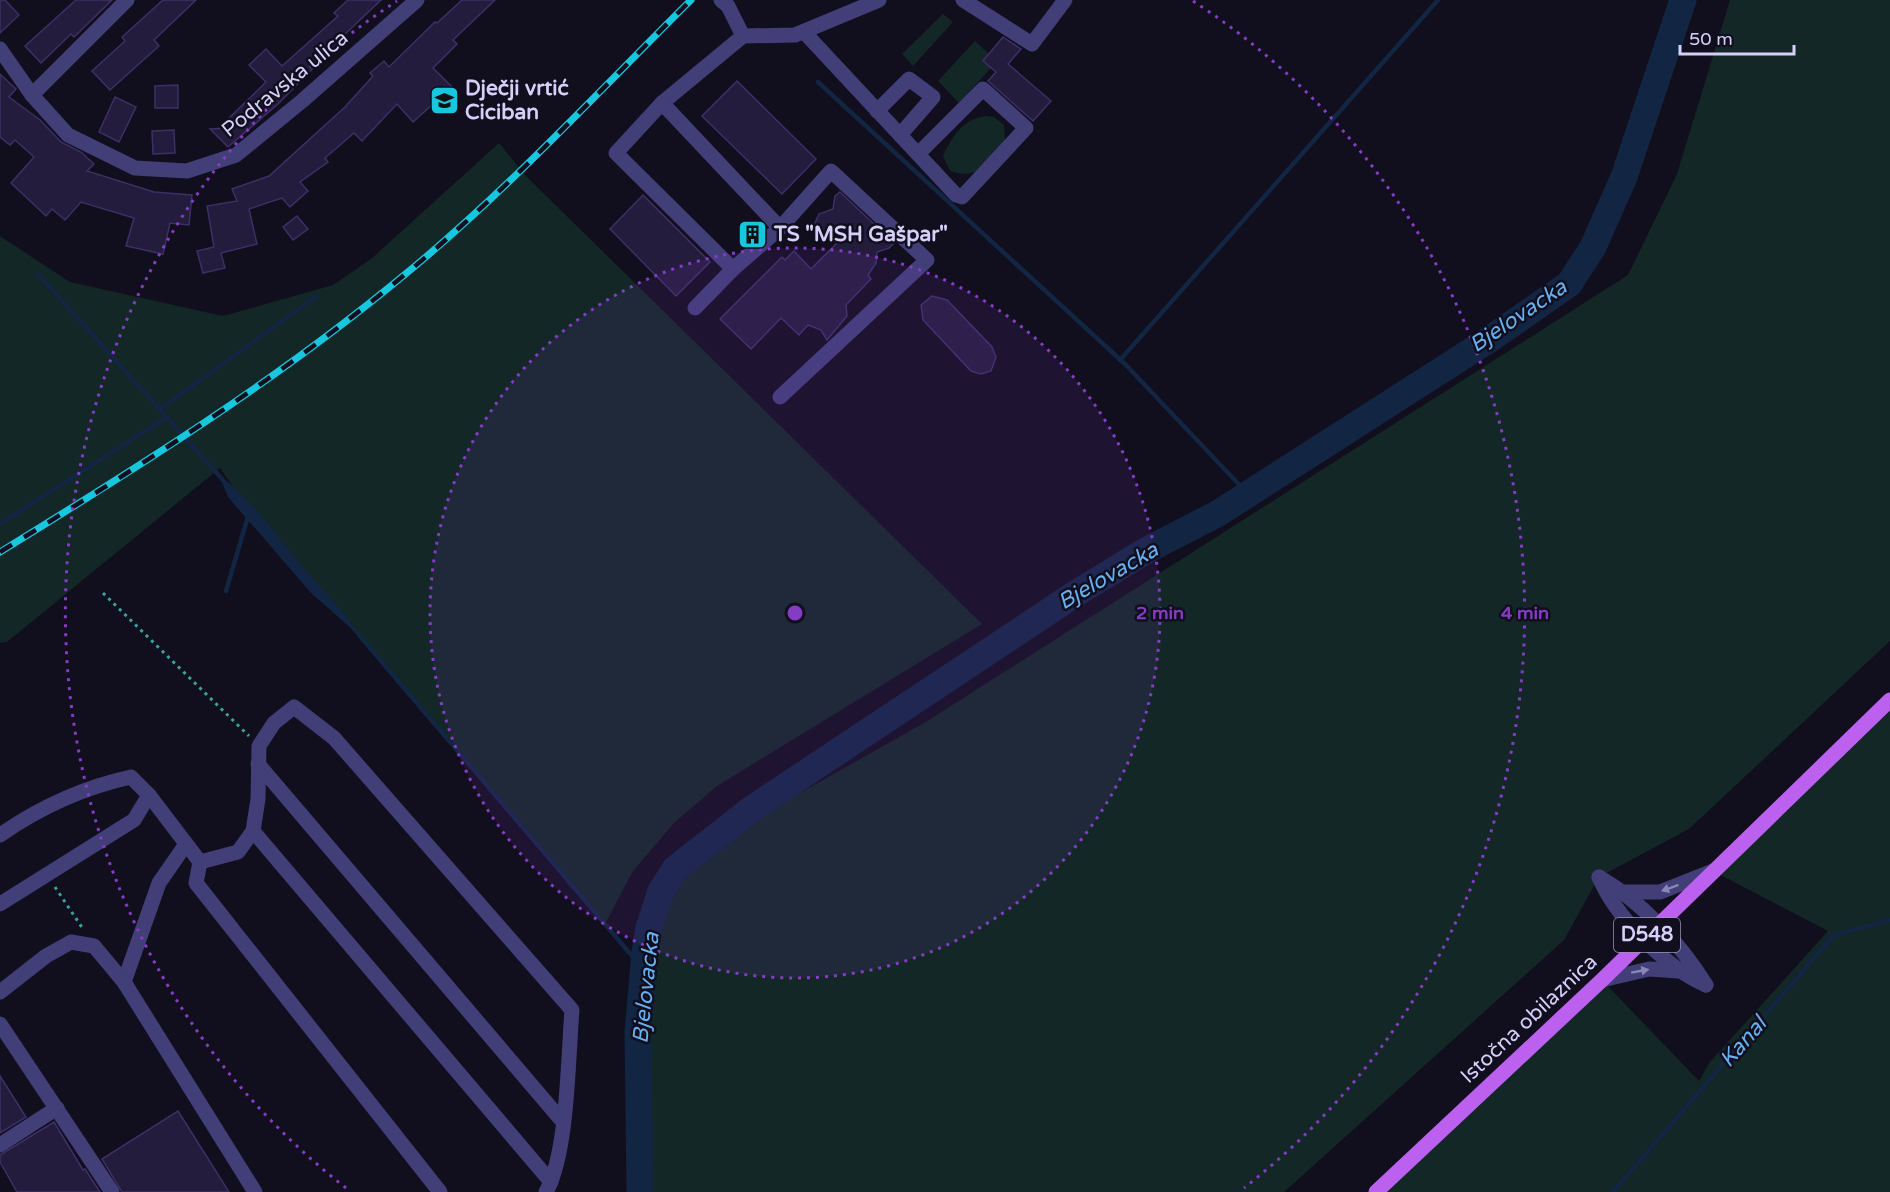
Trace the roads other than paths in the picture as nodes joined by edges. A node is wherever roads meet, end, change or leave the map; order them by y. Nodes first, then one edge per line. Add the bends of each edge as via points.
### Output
1 (127, 0) edge
2 (417, 0) edge
3 (963, 0) edge
4 (1065, 0) edge
5 (873, 1) edge
6 (727, 2) edge
7 (804, 32) junction
8 (743, 36) junction
9 (0, 49) edge
10 (32, 95) junction
11 (662, 103) junction
12 (877, 111) junction
13 (900, 135) junction
14 (918, 154) junction
15 (780, 228) junction
16 (733, 269) junction
17 (695, 308) dead end
18 (780, 397) dead end
19 (1890, 700) edge
20 (258, 764) junction
21 (149, 795) junction
22 (253, 831) junction
23 (0, 835) edge
24 (186, 844) junction
25 (200, 862) junction
26 (1713, 871) junction
27 (1625, 892) junction
28 (0, 904) edge
29 (1657, 926) junction
30 (1645, 938) junction
31 (1678, 971) junction
32 (1602, 980) junction
33 (124, 982) junction
34 (0, 992) edge
35 (0, 1024) edge
36 (57, 1108) junction
37 (563, 1122) junction
38 (0, 1145) edge
39 (549, 1187) edge
40 (112, 1192) edge
41 (255, 1192) edge
42 (440, 1192) edge
43 (1376, 1192) edge

1 - 10 street
2 - 10 street, Podravska ulica via 236,155 187,171 135,168 68,135
3 - 4 street via 1032,44
5 - 7 street
6 - 8 street
7 - 8 street
7 - 12 street
8 - 11 street
9 - 10 street, Podravska ulica
11 - 15 street
11 - 16 street via 616,153
12 - 13 street
12 - 13 street via 909,79 933,97
13 - 14 street
14 - 14 street via 962,197 1026,128 983,89
15 - 16 street
15 - 18 street via 831,171 927,260
16 - 17 street
19 - 26 main road, Istočna obilaznica / D548
20 - 22 street
20 - 37 street
20 - 37 street via 259,746 274,723 294,707 334,738 572,1010
21 - 23 street via 131,777 108,782 30,815
21 - 24 street
21 - 28 street via 134,820
22 - 25 street via 238,852
22 - 39 street
24 - 25 street
24 - 33 street via 159,883
25 - 42 street via 196,883
26 -> 27 street via 1660,892
26 - 29 main road, Istočna obilaznica / D548
27 - 29 street
27 - 30 street via 1599,877 1614,905
29 - 30 main road, Istočna obilaznica / D548
29 - 31 street via 1692,962 1706,985
30 - 31 street
30 - 32 main road, Istočna obilaznica / D548
32 -> 31 street via 1649,969
32 - 43 main road, Istočna obilaznica / D548
33 - 34 street via 94,946 71,942
33 - 41 street
35 - 36 street
36 - 38 street
36 - 40 street
37 - 39 street

